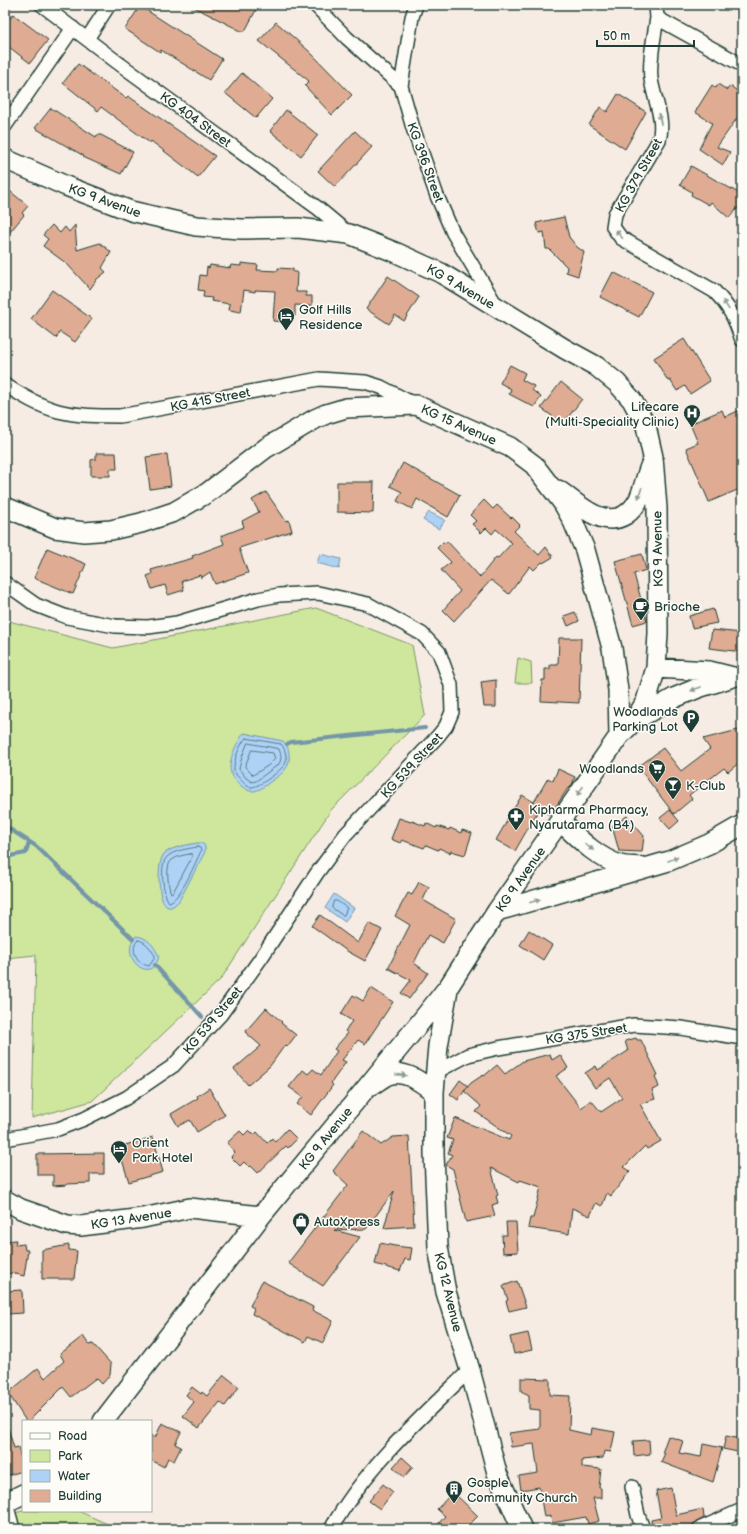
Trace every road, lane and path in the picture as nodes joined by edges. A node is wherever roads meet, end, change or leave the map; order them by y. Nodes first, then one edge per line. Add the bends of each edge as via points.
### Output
1 (42, 5) edge
2 (109, 5) edge
3 (416, 5) edge
4 (314, 6) edge
5 (656, 12) edge
6 (73, 28) junction
7 (87, 39) junction
8 (742, 65) edge
9 (401, 86) junction
10 (5, 126) edge
11 (5, 160) edge
12 (348, 234) junction
13 (497, 307) junction
14 (742, 340) edge
15 (5, 385) edge
16 (416, 405) junction
17 (653, 457) junction
18 (549, 484) junction
19 (5, 508) edge
20 (5, 583) edge
21 (656, 668) junction
22 (738, 677) edge
23 (635, 720) junction
24 (619, 736) junction
25 (560, 821) junction
26 (742, 825) edge
27 (649, 867) junction
28 (498, 911) junction
29 (449, 986) junction
30 (418, 1025) junction
31 (742, 1038) edge
32 (438, 1046) junction
33 (436, 1072) junction
34 (367, 1087) junction
35 (434, 1092) junction
36 (5, 1139) edge
37 (5, 1200) edge
38 (261, 1216) junction
39 (470, 1370) junction
40 (104, 1420) edge
41 (632, 1487) dead end
42 (22, 1494) edge
43 (5, 1503) edge
44 (742, 1510) edge
45 (13, 1529) edge
46 (330, 1529) edge
47 (522, 1529) edge
48 (643, 1529) edge
49 (699, 1529) edge

1 - 6 street, KG 404 Street
2 - 7 street
3 - 9 street, KG 396 Street
4 - 9 street
5 - 8 street
14 -> 5 street, KG 379 Street via 725,302 714,291 621,238 613,227 615,214 659,140 661,131 650,65
6 - 7 street, KG 404 Street
6 - 10 street
7 - 12 street, KG 404 Street via 319,209
9 - 13 street, KG 396 Street via 412,128 453,233
11 - 12 main road, KG 9 Avenue via 131,211 196,226 240,229 298,228
12 - 13 main road, KG 9 Avenue via 441,273
13 - 17 main road, KG 9 Avenue via 596,366 617,383 632,400 646,426
15 - 16 street, KG 415 Street via 57,410 92,416 120,416 319,379 365,382 382,387
16 - 18 main road, KG 15 Avenue via 510,446 534,465
16 - 19 main road, KG 15 Avenue via 346,408 321,417 266,448 207,493 174,512 141,523 111,530 84,532 55,528
17 -> 18 main road via 638,500 629,512 619,519 607,520 593,514
17 - 21 main road, KG 9 Avenue via 657,508
18 - 24 main road, KG 15 Avenue via 572,519 584,550 612,648 620,712
20 - 36 street, KG 539 Street via 36,604 67,617 115,626 148,627 177,623 258,599 279,596 318,593 368,604 422,634 439,652 451,685 452,712 446,726 433,742 345,835 221,1014 172,1066 126,1098 84,1120 58,1129
21 - 22 main road via 709,671
21 - 23 main road, KG 9 Avenue via 646,701
22 -> 23 main road via 698,688 674,698
23 - 24 main road, KG 9 Avenue
24 -> 25 main road, KG 9 Avenue
25 -> 27 main road via 586,845 605,857 621,865
25 - 28 main road, KG 9 Avenue
27 -> 26 main road via 709,844
28 -> 27 main road
28 - 29 main road, KG 9 Avenue
29 - 30 main road, KG 9 Avenue
29 - 32 main road, KG 12 Avenue
30 - 32 main road
30 - 34 main road, KG 9 Avenue
31 - 33 street, KG 375 Street via 681,1028 634,1025 468,1055
32 - 33 main road, KG 12 Avenue
33 - 35 main road, KG 12 Avenue
34 -> 35 main road via 388,1075 399,1073 409,1076
34 - 38 main road, KG 9 Avenue
35 - 39 main road, KG 12 Avenue via 438,1247 446,1292
37 - 38 main road, KG 13 Avenue via 67,1225 82,1226 143,1218 190,1208
38 - 40 main road, KG 9 Avenue
39 - 46 street via 417,1421 360,1485
39 - 47 main road, KG 12 Avenue via 497,1474
41 - 48 street
42 - 43 main road
43 - 45 street
44 - 49 street

